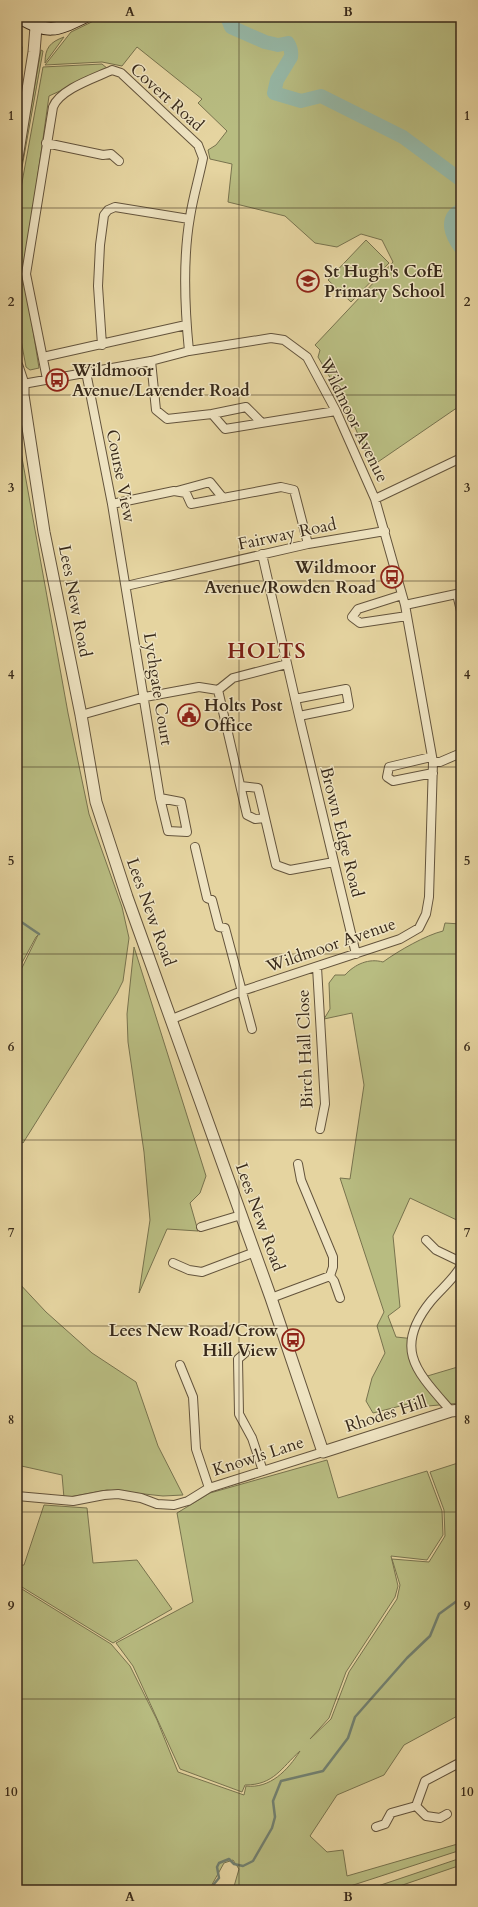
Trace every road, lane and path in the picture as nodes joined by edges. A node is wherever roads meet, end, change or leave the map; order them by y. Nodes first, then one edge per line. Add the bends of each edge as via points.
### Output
1 (19, 17) edge
2 (84, 17) edge
3 (36, 27) junction
4 (46, 143) junction
5 (17, 158) edge
6 (119, 161) dead end
7 (190, 219) junction
8 (186, 325) junction
9 (102, 345) junction
10 (189, 351) junction
11 (43, 357) junction
12 (151, 361) junction
13 (17, 366) edge
14 (86, 372) junction
15 (47, 379) junction
16 (23, 384) junction
17 (336, 411) junction
18 (212, 414) junction
19 (262, 422) junction
20 (461, 458) edge
21 (174, 491) junction
22 (223, 498) junction
23 (375, 499) junction
24 (112, 504) junction
25 (385, 531) junction
26 (308, 544) junction
27 (262, 554) junction
28 (126, 586) junction
29 (459, 593) edge
30 (402, 595) junction
31 (405, 605) junction
32 (461, 612) edge
33 (407, 616) junction
34 (287, 664) junction
35 (218, 690) junction
36 (145, 697) junction
37 (295, 699) junction
38 (81, 715) junction
39 (299, 716) junction
40 (461, 753) edge
41 (432, 760) junction
42 (433, 773) junction
43 (241, 786) junction
44 (160, 798) junction
45 (265, 818) junction
46 (195, 847) dead end
47 (334, 862) junction
48 (356, 954) junction
49 (318, 967) junction
50 (242, 991) junction
51 (172, 1019) junction
52 (252, 1029) dead end
53 (320, 1129) dead end
54 (298, 1164) dead end
55 (240, 1215) junction
56 (201, 1227) dead end
57 (426, 1240) dead end
58 (255, 1252) junction
59 (461, 1262) edge
60 (173, 1263) dead end
61 (461, 1266) edge
62 (330, 1276) junction
63 (272, 1298) junction
64 (340, 1298) dead end
65 (245, 1353) dead end
66 (180, 1366) dead end
67 (456, 1411) edge
68 (323, 1452) junction
69 (263, 1471) junction
70 (209, 1488) junction
71 (17, 1496) edge
72 (461, 1762) edge
73 (416, 1806) junction
74 (447, 1814) dead end
75 (376, 1827) dead end

1 - 3 main road
2 - 3 main road via 62,28
3 - 5 street
4 - 6 street via 103,155 111,154
4 - 7 street, Covert Road via 53,107 59,97 112,70 121,73 198,145 202,153
4 - 11 street, Covert Road via 26,274
7 - 8 street, Covert Road
7 - 9 street via 115,207 104,215 98,286
8 - 9 street
8 - 10 street, Covert Road
9 - 11 street
10 - 12 street, Wildmoor Avenue
10 - 17 street, Wildmoor Avenue via 271,338 284,340 307,357
11 - 15 street, Covert Road
12 - 14 street, Wildmoor Avenue
12 - 18 street via 156,410 167,419
13 - 16 street, Lees New Road
14 - 15 street, Wildmoor Avenue
14 - 24 street, Course View
15 - 16 street, Wildmoor Avenue
16 - 38 street, Lees New Road via 44,532
17 - 19 street
17 - 23 street, Wildmoor Avenue
18 - 19 street via 246,407
18 - 19 street via 225,429
20 - 23 street
21 - 22 street via 186,493 191,504
21 - 22 street via 210,482
21 - 24 street
22 - 26 street via 281,487 294,490
23 - 25 street, Wildmoor Avenue
24 - 28 street, Course View
25 - 26 street, Fairway Road
25 - 30 street, Wildmoor Avenue
26 - 27 street, Fairway Road
27 - 28 street, Fairway Road
27 - 34 street, Brown Edge Road
28 - 36 street, Lychgate Court
29 - 31 street
29 - 32 street
30 - 31 street, Wildmoor Avenue
30 - 33 street via 358,609 352,617 360,623
31 - 33 street, Wildmoor Avenue
33 - 41 street, Wildmoor Avenue
34 - 35 street via 234,678
34 - 37 street, Brown Edge Road
35 - 36 street via 199,687
35 - 43 street
36 - 38 street
36 - 44 street, Lychgate Court
37 - 39 street, Brown Edge Road
37 - 39 street via 346,689 349,706
38 - 51 street, Lees New Road via 96,802 127,897
39 - 47 street, Brown Edge Road
40 - 41 street via 440,762
41 - 42 street, Wildmoor Avenue
41 - 42 street via 389,767 386,777 393,781
42 - 48 street, Wildmoor Avenue via 430,890 423,922 409,935
43 - 45 street via 258,788
43 - 45 street via 247,815 255,819
44 - 44 street, Lychgate Court via 181,802 187,832 168,831
45 - 47 street via 276,865 290,870
46 - 50 street via 207,898 212,900 219,927 225,928
47 - 48 street, Brown Edge Road
48 - 49 street, Wildmoor Avenue
49 - 50 street, Wildmoor Avenue
49 - 53 street, Birch Hall Close via 325,1104
50 - 51 street, Wildmoor Avenue
50 - 52 street
51 - 55 street, Lees New Road
54 - 62 street via 301,1180 333,1257
55 - 56 street
55 - 58 street, Lees New Road
57 - 59 street via 436,1250
58 - 60 street via 202,1272
58 - 63 street, Lees New Road
61 - 67 street via 417,1321 411,1336 413,1362 421,1377
62 - 63 street
62 - 64 street
63 - 68 street, Lees New Road
65 - 69 street via 238,1359 238,1410 252,1438
66 - 70 street via 193,1397 196,1449
67 - 68 street, Rhodes Hill
68 - 69 street, Knowls Lane
69 - 70 street, Knowls Lane
70 - 71 street, Knowls Lane via 188,1501 174,1505 157,1504 118,1494 73,1501
72 - 73 street via 425,1781
73 - 74 street via 426,1816 440,1818
73 - 75 street via 391,1813 385,1824

